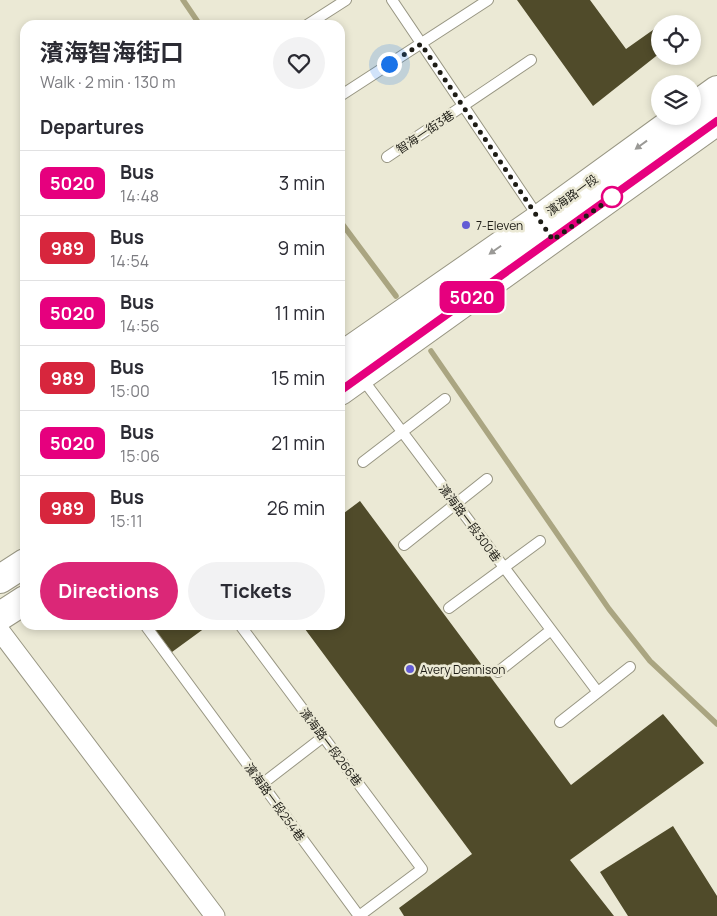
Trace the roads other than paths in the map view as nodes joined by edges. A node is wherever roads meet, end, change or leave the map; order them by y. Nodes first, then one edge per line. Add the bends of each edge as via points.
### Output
1 (346, 0) edge
2 (392, 0) edge
3 (488, 0) edge
4 (316, 20) edge
5 (421, 44) junction
6 (531, 60) dead end
7 (717, 90) edge
8 (345, 93) edge
9 (701, 102) edge
10 (463, 106) junction
11 (717, 121) edge
12 (670, 125) edge
13 (388, 157) dead end
14 (546, 229) junction
15 (348, 368) edge
16 (444, 399) dead end
17 (402, 432) junction
18 (362, 462) dead end
19 (487, 479) dead end
20 (456, 504) junction
21 (540, 541) dead end
22 (404, 546) dead end
23 (20, 566) edge
24 (504, 568) junction
25 (0, 579) edge
26 (20, 603) edge
27 (449, 608) dead end
28 (0, 616) edge
29 (149, 630) edge
30 (244, 630) edge
31 (551, 630) junction
32 (0, 631) edge
33 (630, 667) dead end
34 (498, 672) dead end
35 (597, 691) junction
36 (560, 722) dead end
37 (323, 737) junction
38 (262, 784) junction
39 (422, 869) joint
40 (215, 916) edge

1 - 4 lane
2 - 5 lane
3 - 5 lane
5 - 8 lane
5 - 10 lane
6 - 10 lane, 智海一街3巷
7 - 9 main road
10 - 13 lane, 智海一街3巷
10 - 14 lane
11 - 14 main road, 濱海路一段
12 -> 14 main road, 濱海路一段
14 - 15 main road, 濱海路一段
15 - 17 lane, 濱海路一段300巷
16 - 17 lane
17 - 18 lane
17 - 20 lane, 濱海路一段300巷
19 - 20 lane
20 - 22 lane
20 - 24 lane, 濱海路一段300巷
21 - 24 lane
23 - 25 main road
24 - 27 lane
24 - 31 lane, 濱海路一段300巷
26 - 28 main road
29 - 38 lane, 濱海路一段254巷
30 - 37 lane, 濱海路一段266巷
31 - 34 lane
31 - 35 lane, 濱海路一段300巷
32 - 40 street
33 - 35 lane
35 - 36 lane
37 - 38 lane
37 - 39 lane, 濱海路一段266巷
38 - 39 lane, 濱海路一段254巷 via 360,916

